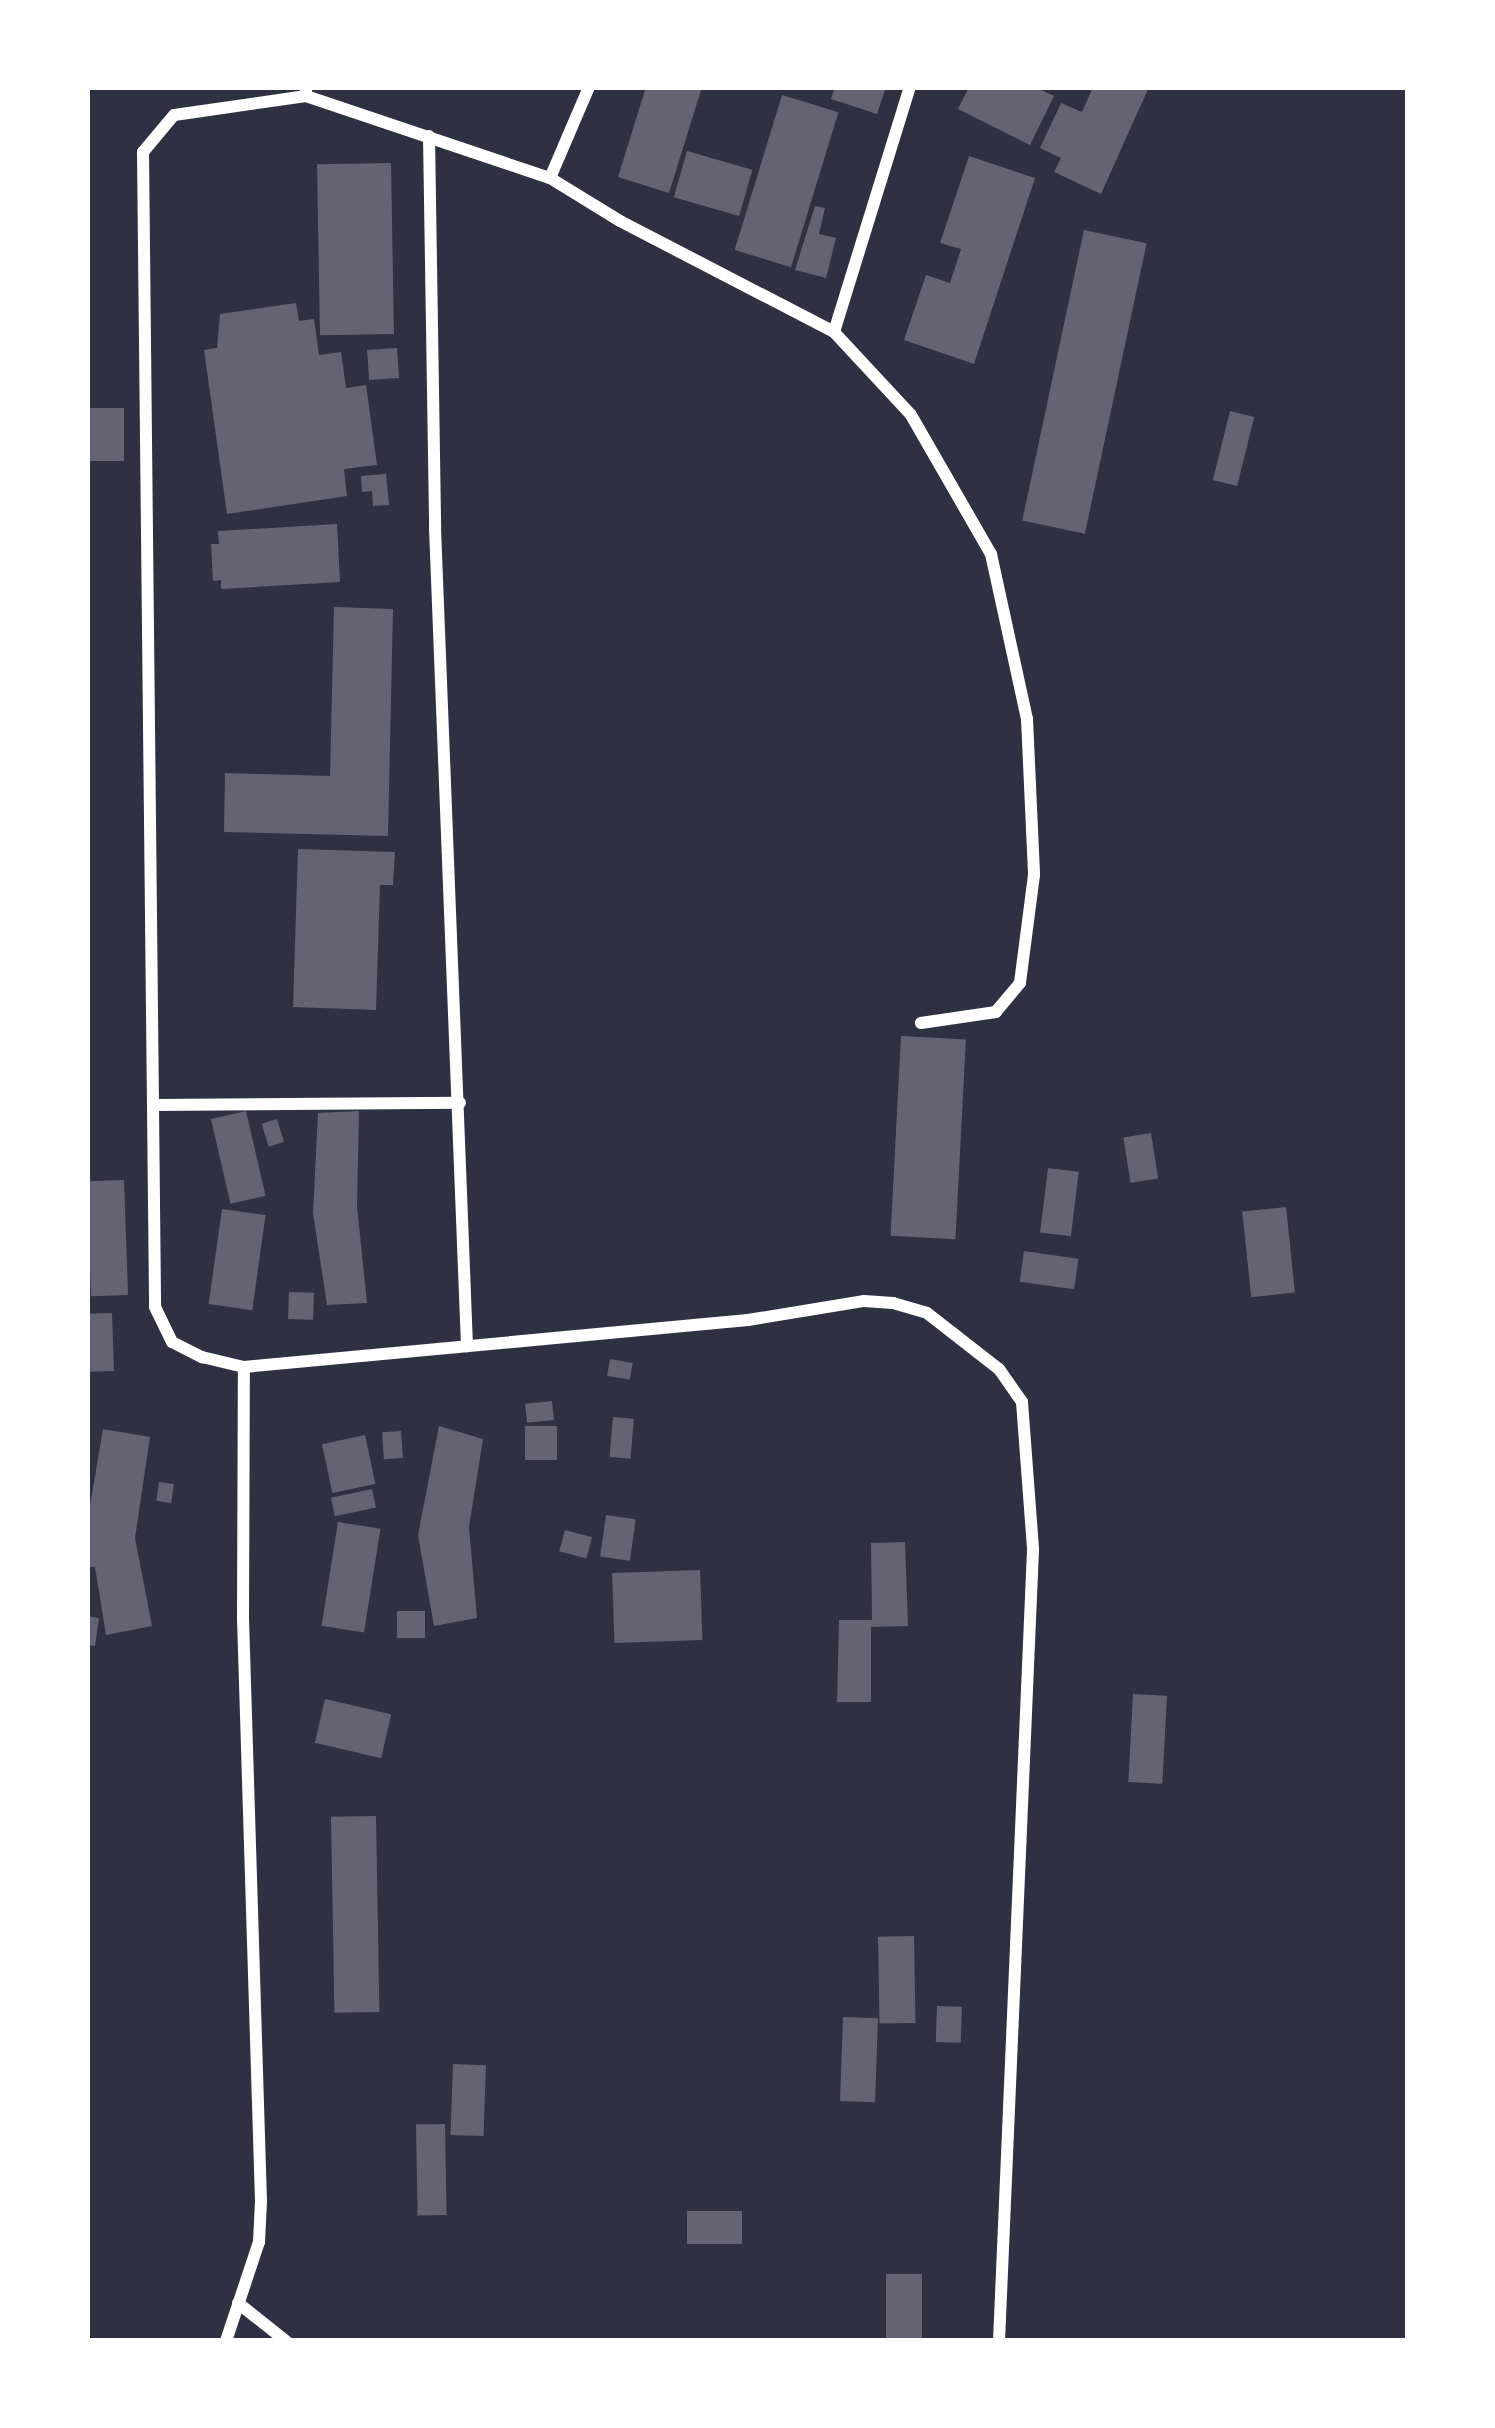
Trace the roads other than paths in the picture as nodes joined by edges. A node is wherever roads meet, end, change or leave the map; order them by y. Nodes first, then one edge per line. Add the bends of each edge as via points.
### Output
1 (589, 87) edge
2 (910, 87) edge
3 (306, 92) edge
4 (429, 136) junction
5 (550, 178) junction
6 (834, 332) junction
7 (921, 1023) dead end
8 (460, 1103) junction
9 (154, 1105) junction
10 (467, 1346) junction
11 (244, 1367) junction
12 (238, 2303) junction
13 (226, 2341) edge
14 (286, 2341) edge
15 (999, 2341) edge

1 - 5 street
2 - 6 street
3 - 4 street
3 - 9 street via 174,115 143,152
4 - 5 street
4 - 8 street via 435,528
5 - 6 street
6 - 7 street via 911,415 991,554 1027,719 1034,875 1020,983 996,1012
8 - 9 street
8 - 10 street
9 - 11 street via 155,1307 172,1342
10 - 11 street
10 - 15 street via 893,1303 965,1338 1022,1402 1033,1550
11 - 12 street via 243,1620 261,2201 259,2242
12 - 13 street
12 - 14 street

